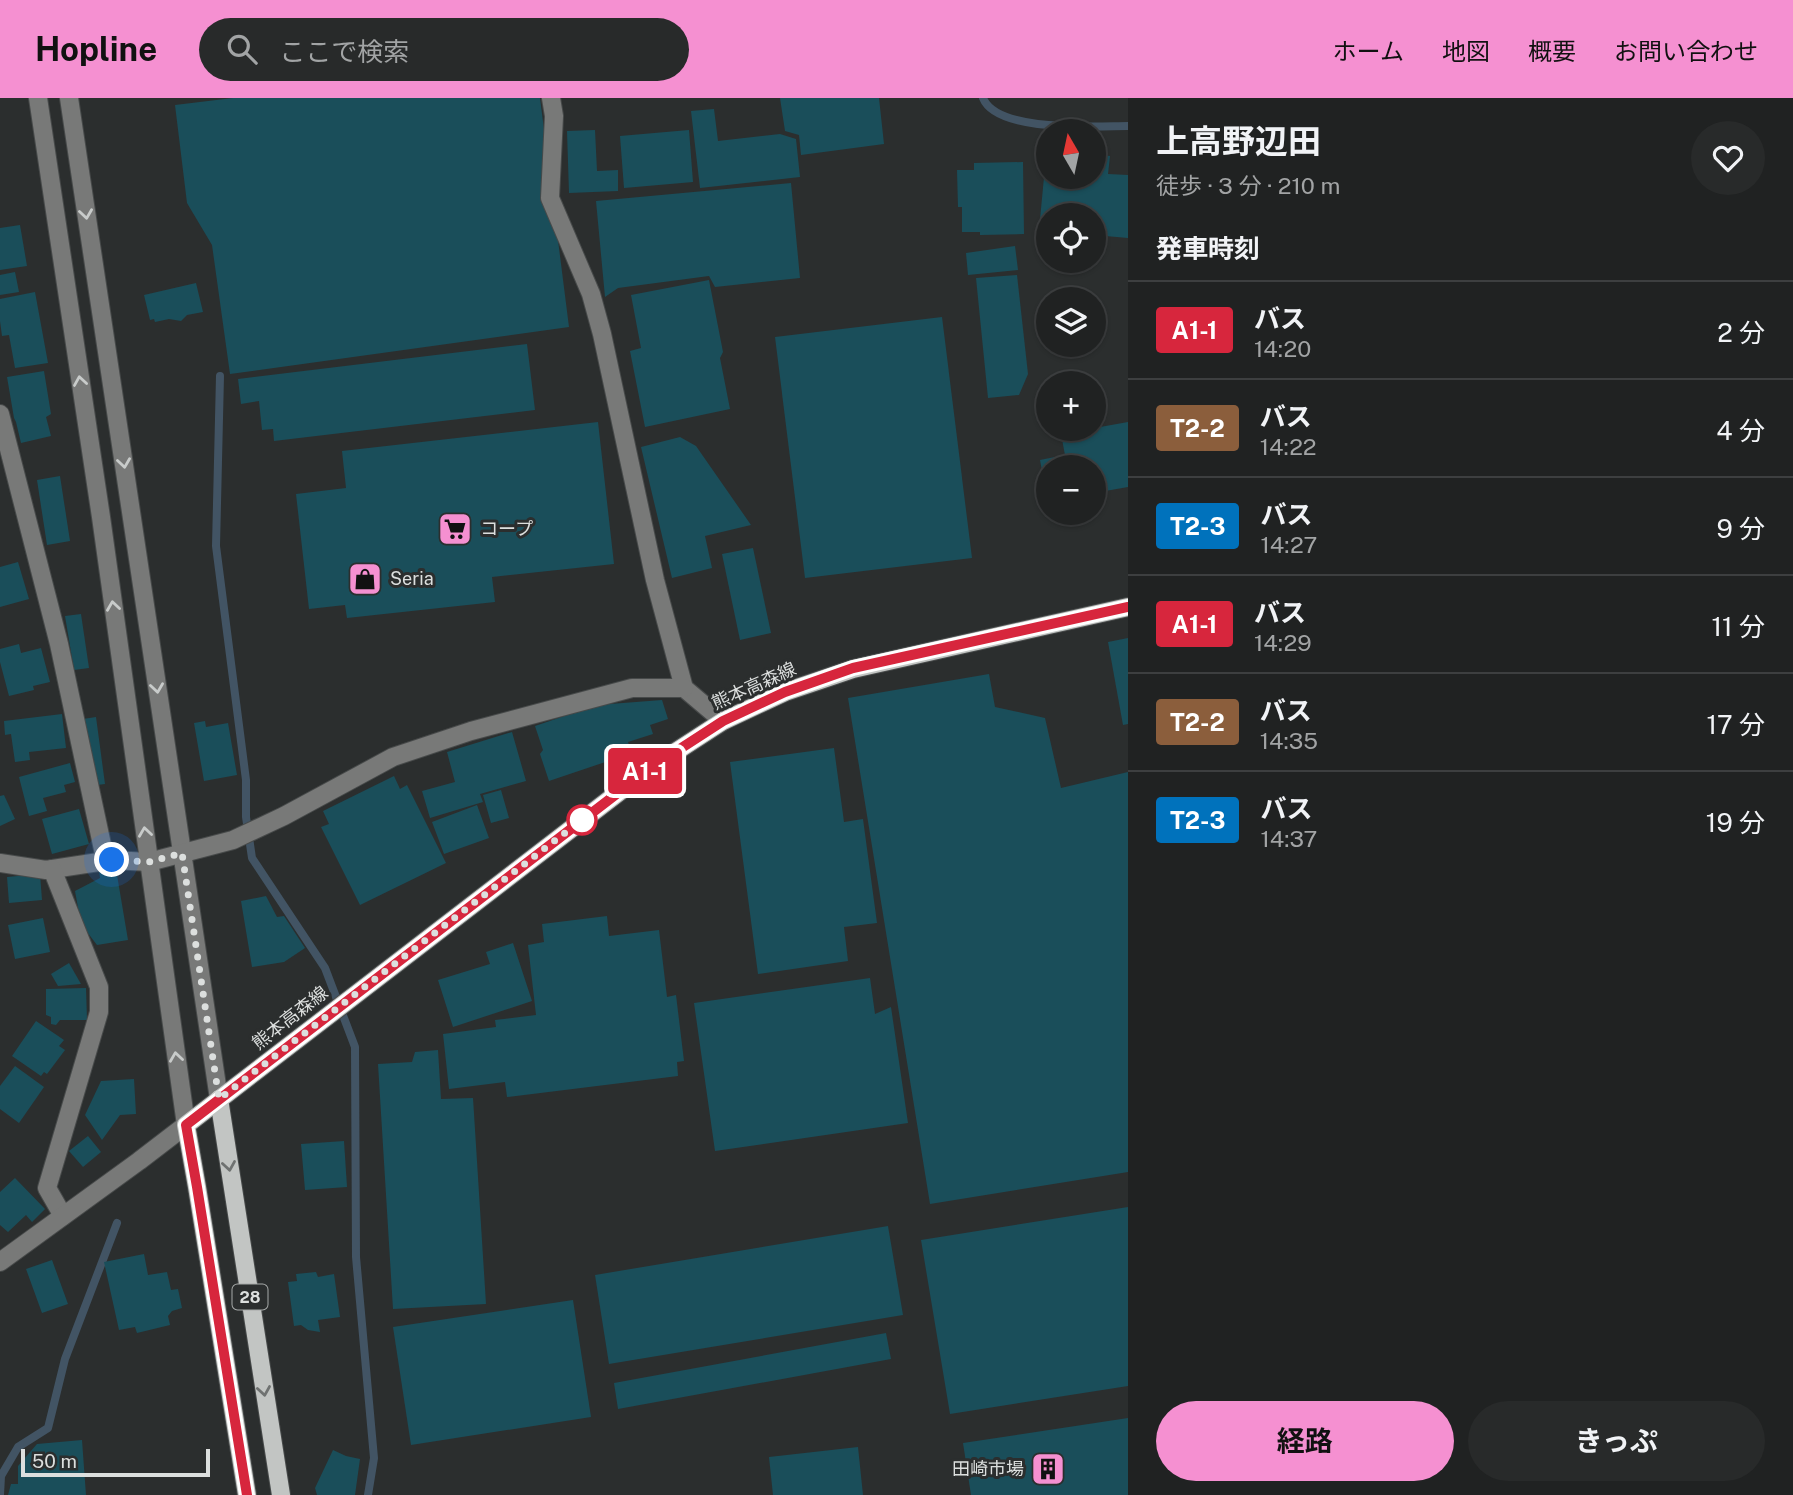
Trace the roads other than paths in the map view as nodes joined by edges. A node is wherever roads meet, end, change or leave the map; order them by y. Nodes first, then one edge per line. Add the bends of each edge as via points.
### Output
1 (37, 98) edge
2 (69, 98) edge
3 (551, 98) edge
4 (82, 185) junction
5 (52, 191) junction
6 (0, 415) edge
7 (1128, 607) edge
8 (684, 688) junction
9 (723, 721) junction
10 (182, 853) junction
11 (112, 860) junction
12 (149, 862) junction
13 (0, 863) edge
14 (52, 869) junction
15 (219, 1099) junction
16 (186, 1125) junction
17 (63, 1216) junction
18 (0, 1262) edge
19 (247, 1495) edge
20 (281, 1495) edge

1 - 5 street
2 - 4 street
3 - 8 street via 550,198 591,294 602,334 655,580
4 - 5 street
4 -> 10 street
12 -> 5 street
6 - 11 street via 58,644 104,854
7 - 9 main road, 熊本高森線 via 853,668
8 - 9 street
8 - 10 street via 632,688 471,731 393,757 233,839
9 - 15 main road, 熊本高森線 via 649,769
10 - 12 street
10 - 15 street
11 - 12 street
11 - 14 street
16 -> 12 street
13 - 14 street
14 - 17 street via 99,987 99,1012 47,1188
15 - 16 main road, 熊本高森線
15 -> 20 main road, 28
16 - 17 street
16 - 19 main road, 28
17 - 18 street

